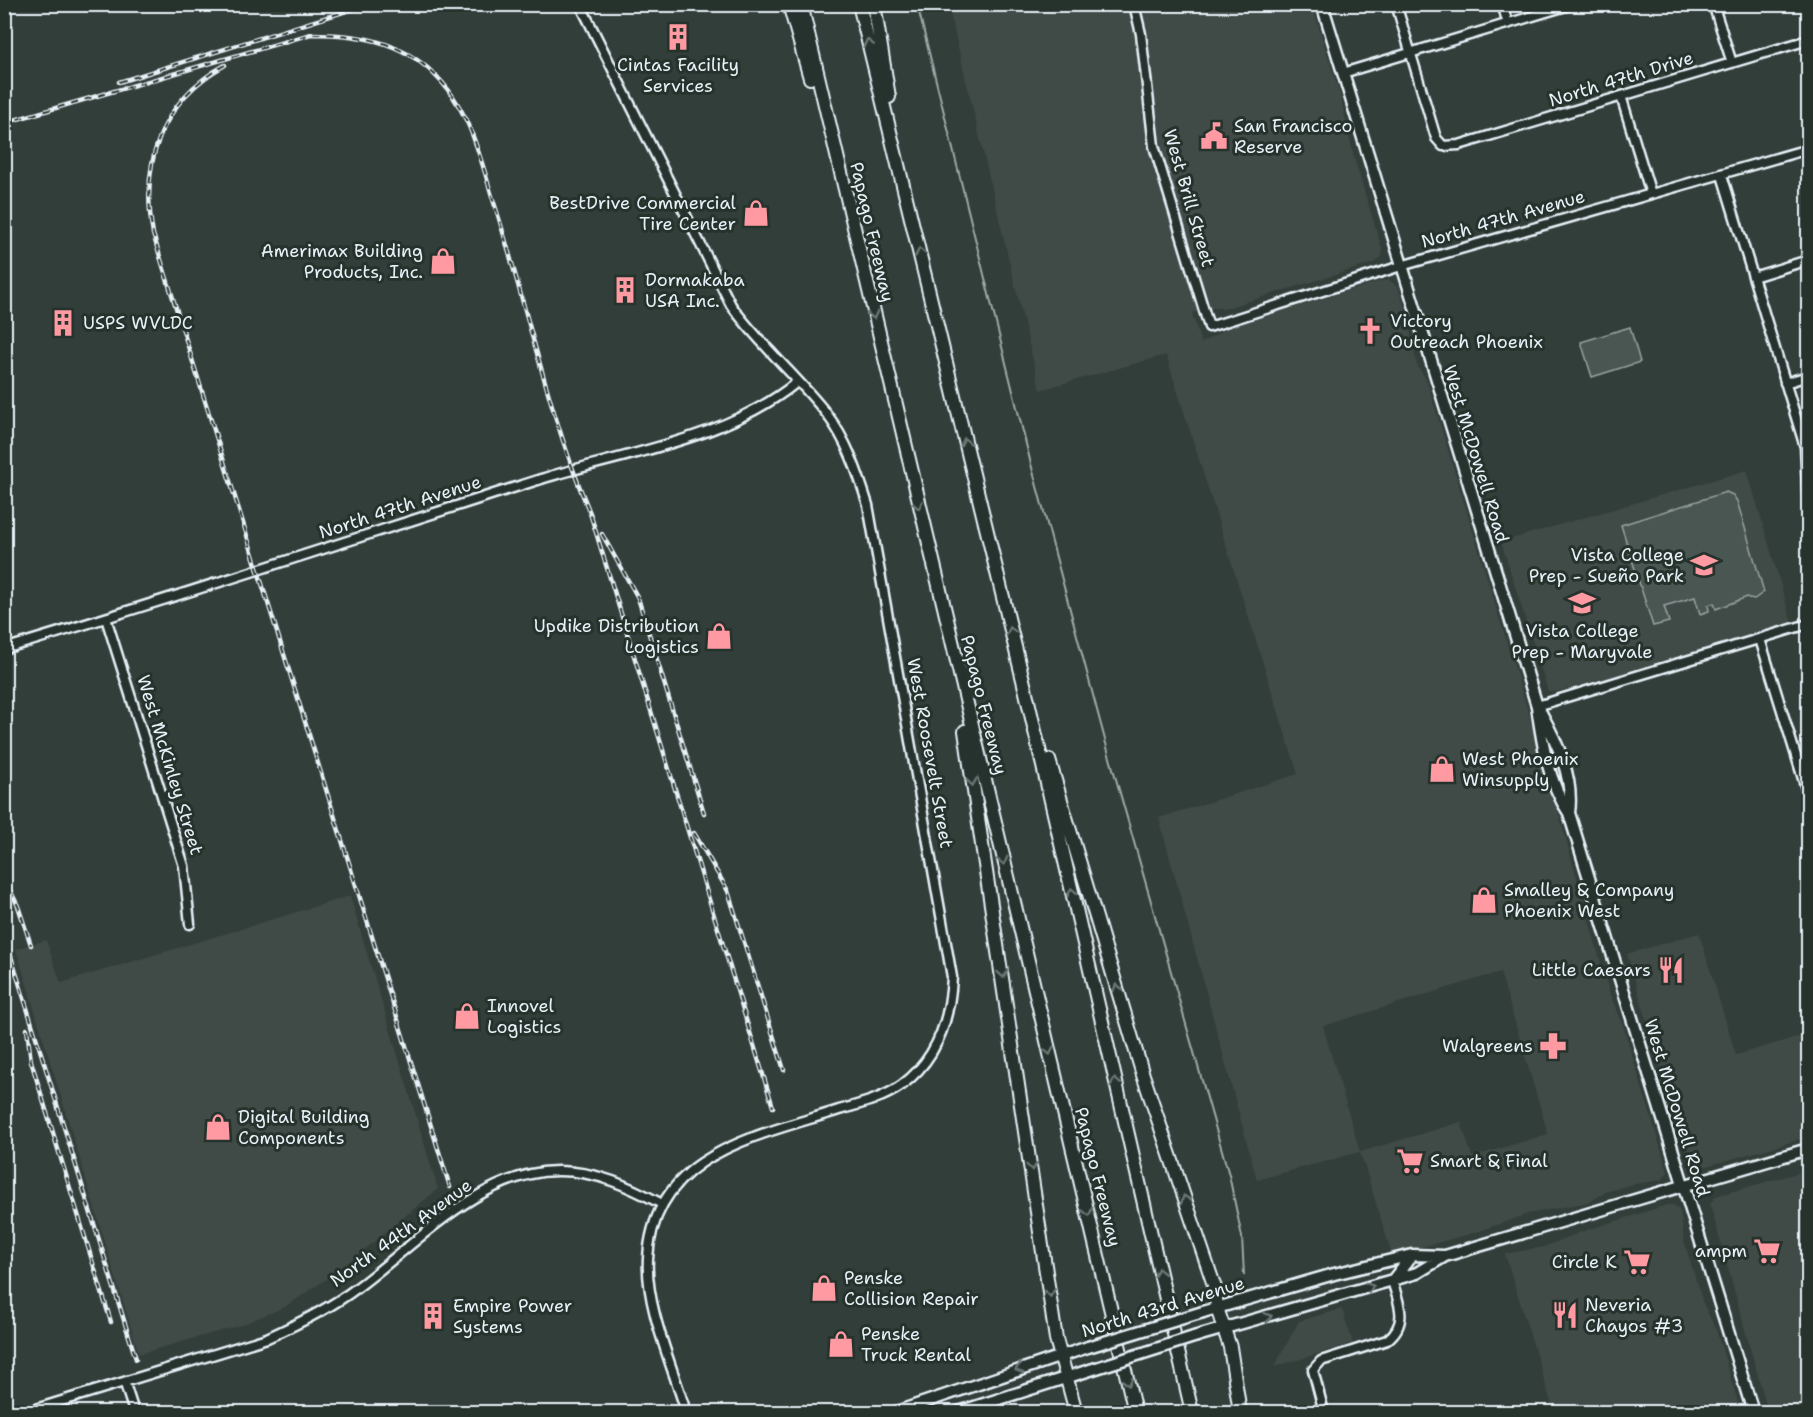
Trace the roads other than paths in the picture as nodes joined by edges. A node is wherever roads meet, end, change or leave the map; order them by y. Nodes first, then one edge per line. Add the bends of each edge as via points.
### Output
1 (580, 4) edge
2 (789, 4) edge
3 (801, 4) edge
4 (859, 4) edge
5 (874, 4) edge
6 (1134, 4) edge
7 (1322, 4) edge
8 (1396, 4) edge
9 (1502, 4) edge
10 (1573, 4) edge
11 (1713, 4) edge
12 (1508, 24) junction
13 (1809, 40) edge
14 (1410, 53) junction
15 (1732, 63) junction
16 (1343, 73) junction
17 (1621, 96) junction
18 (1809, 149) edge
19 (1722, 175) junction
20 (903, 181) junction
21 (1651, 194) junction
22 (845, 197) junction
23 (1809, 260) edge
24 (1401, 266) junction
25 (1753, 277) junction
26 (1209, 327) joint
27 (1809, 376) edge
28 (797, 382) junction
29 (1785, 383) junction
30 (1809, 508) edge
31 (106, 618) junction
32 (1809, 624) edge
33 (1760, 639) junction
34 (4, 649) edge
35 (955, 662) junction
36 (1025, 688) junction
37 (1537, 706) junction
38 (1809, 795) edge
39 (190, 924) dead end
40 (1809, 1149) edge
41 (1684, 1186) junction
42 (662, 1204) junction
43 (1412, 1255) junction
44 (1445, 1256) junction
45 (1417, 1273) junction
46 (1392, 1281) junction
47 (1217, 1308) junction
48 (1223, 1330) junction
49 (1060, 1356) junction
50 (1065, 1378) junction
51 (125, 1384) junction
52 (902, 1411) edge
53 (26, 1413) edge
54 (134, 1413) edge
55 (686, 1413) edge
56 (959, 1413) edge
57 (1076, 1413) edge
58 (1136, 1413) edge
59 (1192, 1413) edge
60 (1240, 1413) edge
61 (1324, 1413) edge
62 (1753, 1413) edge

1 - 28 street, West Roosevelt Street via 731,305
2 - 22 highway
3 - 22 highway, Papago Freeway
20 -> 4 highway, Papago Freeway
5 - 20 highway
6 - 26 street, West Brill Street via 1154,146
7 - 16 main road, West McDowell Road
8 - 14 street
9 - 12 street
10 - 12 street
11 - 15 street
12 - 14 street
13 - 15 street, North 47th Drive
14 - 16 street
14 - 17 street, North 47th Drive via 1436,138 1443,146 1459,145
15 - 17 street, North 47th Drive
16 - 24 main road, West McDowell Road
17 - 21 street
18 - 19 street, North 47th Avenue
19 - 21 street, North 47th Avenue
19 - 25 street
36 -> 20 highway, Papago Freeway
21 - 24 street, North 47th Avenue
22 -> 35 highway, Papago Freeway
23 - 25 street
24 - 26 street, North 47th Avenue
24 - 37 main road, West McDowell Road
25 - 29 street
27 - 29 street
28 - 31 street, North 47th Avenue via 775,400 722,426
28 - 42 street, West Roosevelt Street via 825,412 841,437 857,469 868,505 949,956 951,996 939,1041 903,1084 862,1104 730,1145 691,1169
29 - 30 street via 1805,447
31 - 34 street, North 47th Avenue
31 - 39 street, West McKinley Street via 184,866
32 - 33 street
33 - 37 street
33 - 38 street
35 -> 49 highway
35 -> 58 highway, Papago Freeway
47 -> 36 highway via 1215,1288 1143,1074
59 -> 36 highway, Papago Freeway
37 - 41 main road, West McDowell Road via 1555,738 1572,792 1569,813
40 - 41 main road, North 43rd Avenue
41 - 44 main road, North 43rd Avenue
41 - 62 main road, West McDowell Road
42 - 51 street, North 44th Avenue via 622,1183 586,1174 559,1171 500,1184 473,1198 357,1288 292,1327
42 - 55 street, West Roosevelt Street via 650,1241 649,1282
43 - 44 main road, North 43rd Avenue
43 - 45 main road
43 - 46 main road
43 - 47 main road, North 43rd Avenue
44 - 45 main road, North 43rd Avenue
45 - 46 main road, North 43rd Avenue
48 -> 46 main road, North 43rd Avenue
46 - 61 street via 1402,1318 1396,1334 1321,1361 1313,1370
47 - 48 highway
47 - 49 main road, North 43rd Avenue, bridge
48 - 50 main road, North 43rd Avenue, bridge
48 - 60 highway via 1230,1347
49 - 50 highway
49 -> 52 main road, North 43rd Avenue
50 - 56 main road, North 43rd Avenue
50 - 57 highway
51 - 53 street, North 44th Avenue
51 - 54 street

